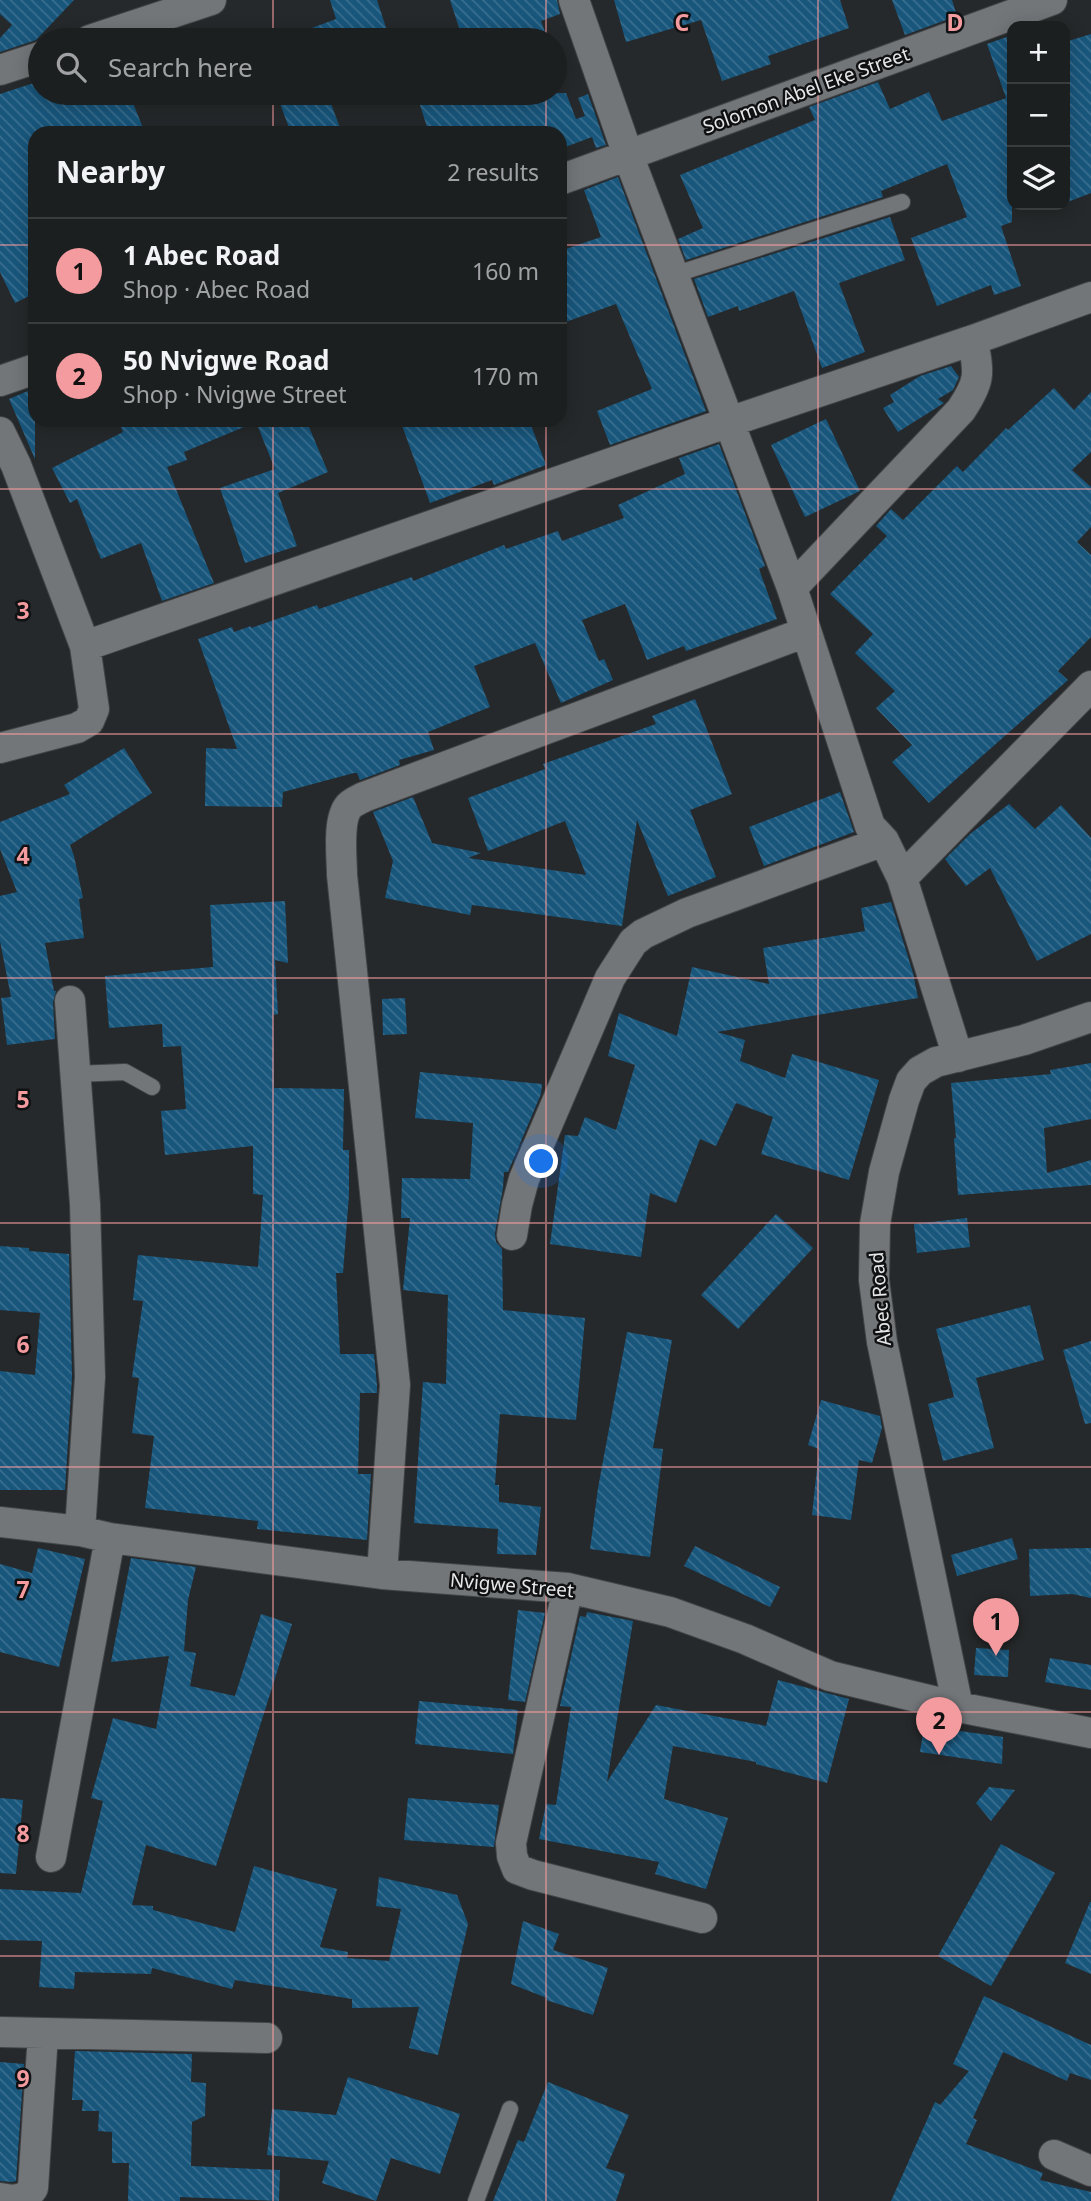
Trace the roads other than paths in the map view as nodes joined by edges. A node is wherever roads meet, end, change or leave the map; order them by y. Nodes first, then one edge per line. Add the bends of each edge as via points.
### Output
1 (211, 0) edge
2 (574, 0) edge
3 (1052, 0) edge
4 (126, 28) edge
5 (28, 61) edge
6 (0, 70) edge
7 (628, 155) junction
8 (567, 177) edge
9 (902, 202) dead end
10 (673, 275) junction
11 (1091, 297) edge
12 (973, 340) junction
13 (28, 371) edge
14 (0, 381) edge
15 (729, 422) junction
16 (0, 432) edge
17 (792, 588) junction
18 (806, 632) junction
19 (85, 646) junction
20 (1091, 686) edge
21 (0, 748) edge
22 (884, 841) junction
23 (902, 878) junction
24 (70, 1002) dead end
25 (1091, 1017) edge
26 (958, 1057) junction
27 (75, 1074) junction
28 (152, 1087) dead end
29 (512, 1235) dead end
30 (0, 1522) edge
31 (80, 1531) junction
32 (110, 1538) junction
33 (382, 1574) junction
34 (568, 1588) junction
35 (958, 1707) junction
36 (1091, 1733) edge
37 (51, 1857) dead end
38 (702, 1917) dead end
39 (0, 2032) edge
40 (43, 2034) junction
41 (267, 2038) dead end
42 (510, 2109) dead end
43 (1054, 2155) dead end
44 (1091, 2171) edge
45 (0, 2198) edge
46 (476, 2201) edge

1 - 4 street
2 - 7 street
3 - 7 street, Solomon Abel Eke Street
5 - 6 street
7 - 8 street, Solomon Abel Eke Street
7 - 10 street
9 - 10 lane
10 - 15 street
11 - 12 street
12 - 15 street
12 - 17 street via 977,382 961,410
13 - 14 street
15 - 17 street
15 - 19 street
16 - 19 street
17 - 18 street
18 - 22 street via 870,826
18 - 33 street via 364,797 346,809 342,876 395,1385
19 - 21 street via 94,709 89,721
20 - 23 street
22 - 23 street
22 - 29 street via 687,913 633,942 610,978 524,1179
23 - 26 street
24 - 27 street
25 - 26 street, Abec Road
26 - 35 street, Abec Road via 936,1062 911,1081 884,1171 875,1224 874,1280 882,1342
27 - 28 lane via 125,1072
27 - 31 street via 85,1204 90,1377
30 - 31 street, Nvigwe Street
31 - 32 street, Nvigwe Street
32 - 33 street, Nvigwe Street
32 - 37 street
33 - 34 street, Nvigwe Street
34 - 35 street, Nvigwe Street via 670,1612 830,1676
34 - 38 street via 512,1843 517,1869
35 - 36 street, Nvigwe Street
39 - 40 street
40 - 41 street
40 - 45 street via 33,2188 26,2197
42 - 46 lane
43 - 44 street

